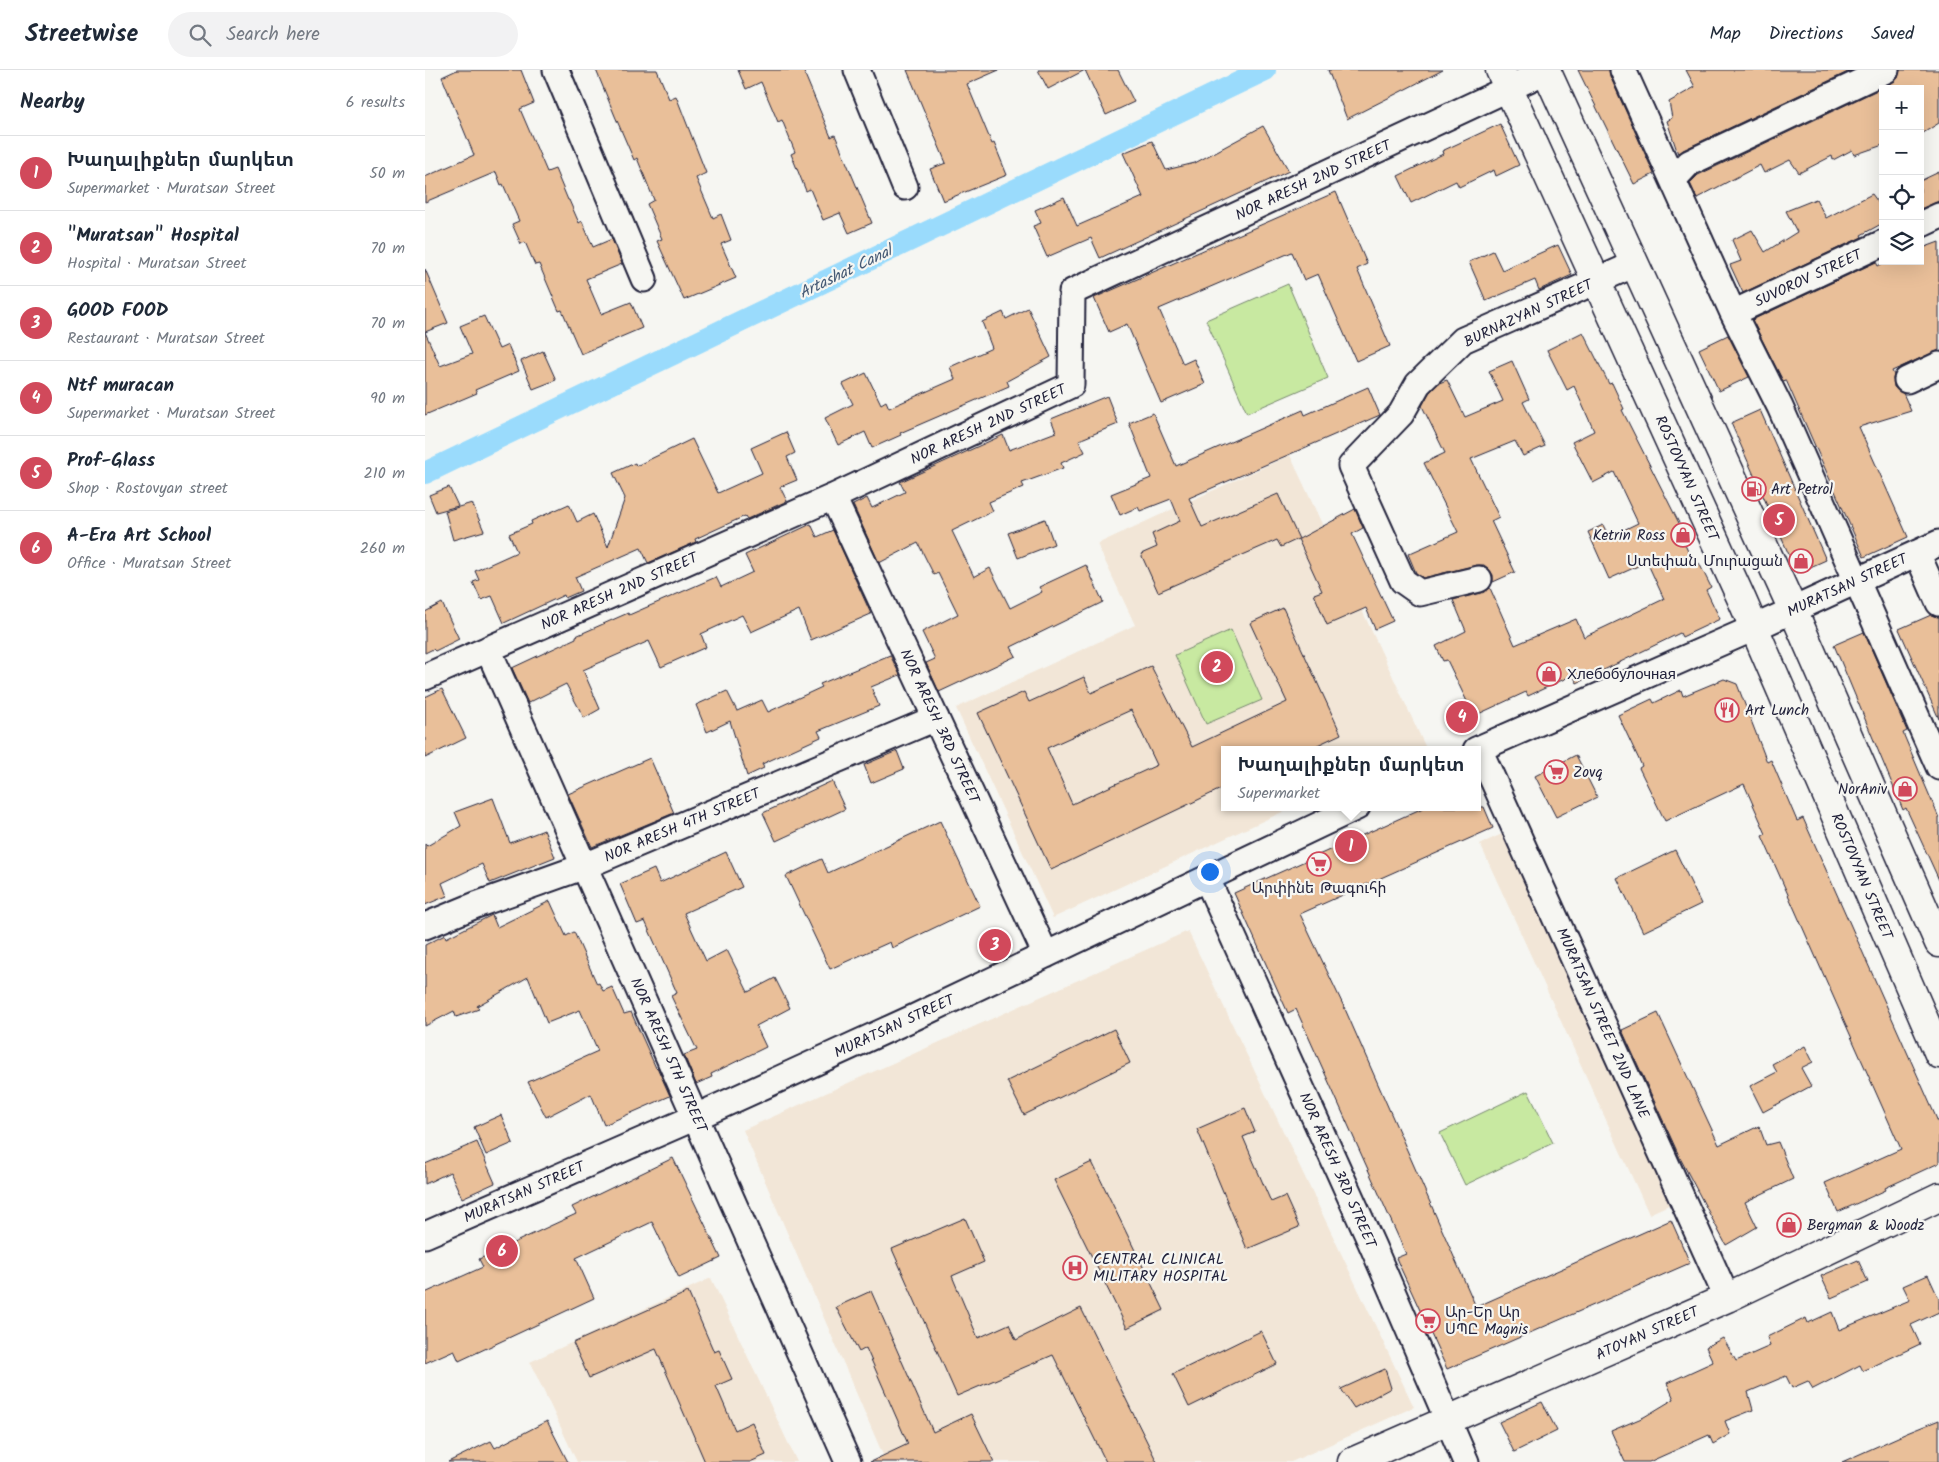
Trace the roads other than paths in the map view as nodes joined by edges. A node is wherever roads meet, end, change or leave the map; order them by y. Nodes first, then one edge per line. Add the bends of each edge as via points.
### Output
1 (556, 70) edge
2 (857, 70) edge
3 (1623, 70) edge
4 (1886, 70) edge
5 (1546, 71) edge
6 (1504, 79) edge
7 (1673, 180) junction
8 (905, 187) dead end
9 (1939, 216) edge
10 (1924, 223) edge
11 (1879, 245) edge
12 (1635, 264) junction
13 (643, 279) dead end
14 (1597, 281) junction
15 (1733, 313) junction
16 (1939, 365) edge
17 (1907, 380) dead end
18 (833, 497) junction
19 (1928, 548) edge
20 (1479, 579) dead end
21 (1858, 580) junction
22 (1939, 603) edge
23 (1793, 610) junction
24 (1754, 628) junction
25 (488, 649) junction
26 (425, 677) edge
27 (936, 718) junction
28 (1481, 748) edge
29 (1481, 756) edge
30 (1939, 767) edge
31 (1349, 811) edge
32 (585, 866) junction
33 (1207, 879) junction
34 (425, 926) edge
35 (1939, 943) edge
36 (1047, 954) junction
37 (1939, 1054) edge
38 (696, 1117) junction
39 (1939, 1197) edge
40 (425, 1234) edge
41 (1727, 1298) junction
42 (1447, 1420) junction
43 (848, 1462) edge
44 (1352, 1462) edge
45 (1467, 1462) edge

1 - 13 street
2 - 8 street
3 - 7 street
4 - 7 street via 1689,163
5 - 6 street, NOR ARESH 2ND STREET
5 - 12 main road
6 - 14 main road, ROSTOVYAN STREET
6 - 18 street, NOR ARESH 2ND STREET via 1073,292 1071,385
7 - 15 street
9 - 10 street
11 - 15 street, SUVOROV STREET
12 - 14 street, BURNAZYAN STREET
12 - 23 main road
14 - 20 street, BURNAZYAN STREET via 1463,340 1418,384 1401,414 1351,466 1403,581 1420,593
14 - 24 main road, ROSTOVYAN STREET
15 - 21 street via 1780,407
16 - 17 street
18 - 25 street, NOR ARESH 2ND STREET
18 - 27 street, NOR ARESH 3RD STREET
19 - 21 street, MURATSAN STREET
19 - 22 street
21 - 23 street, MURATSAN STREET
21 - 30 street
23 - 24 street, MURATSAN STREET
23 - 35 main road
24 - 28 street
24 - 37 main road, ROSTOVYAN STREET
25 - 26 street, NOR ARESH 2ND STREET
25 - 32 street, NOR ARESH 5TH STREET
27 - 32 street, NOR ARESH 4TH STREET
27 - 36 street, NOR ARESH 3RD STREET
29 - 41 street, MURATSAN STREET 2ND LANE
31 - 33 street, MURATSAN STREET
32 - 34 street, NOR ARESH 4TH STREET
32 - 38 street, NOR ARESH 5TH STREET
33 - 36 street, MURATSAN STREET
33 - 42 street, NOR ARESH 3RD STREET via 1373,1247
36 - 38 street, MURATSAN STREET
38 - 40 street, MURATSAN STREET
38 - 43 street, NOR ARESH 5TH STREET
39 - 41 main road, ATOYAN STREET
41 - 42 main road, ATOYAN STREET
42 - 44 main road, ATOYAN STREET
42 - 45 street, NOR ARESH 3RD STREET

